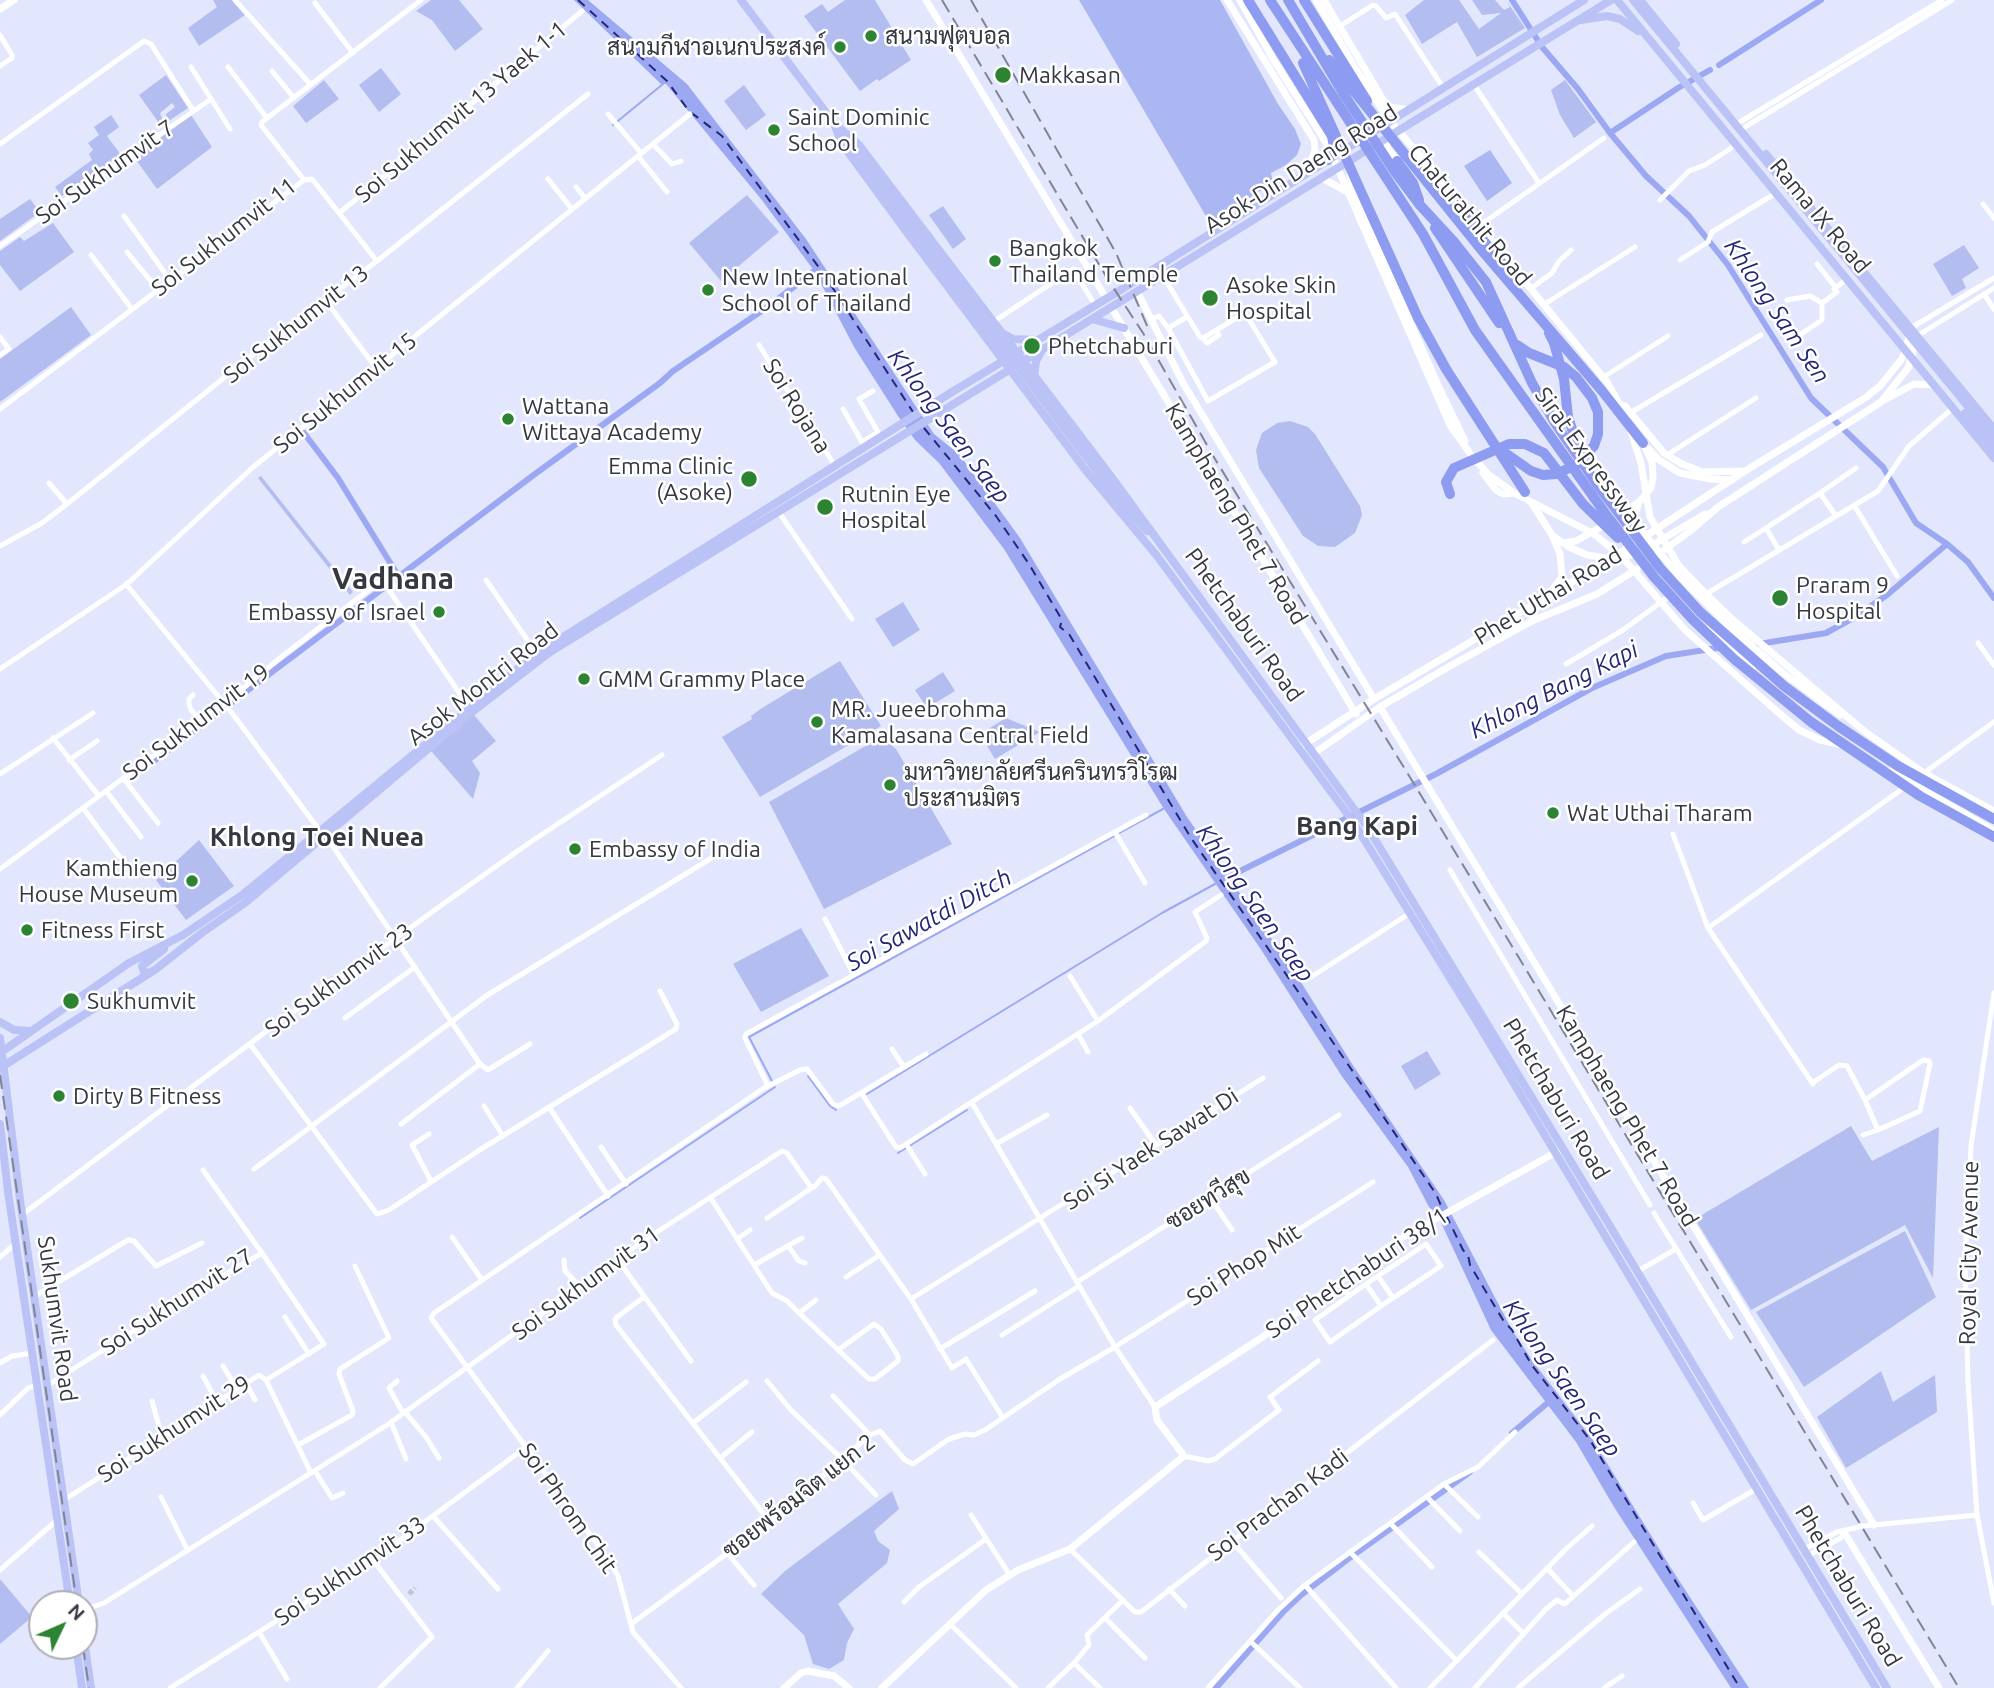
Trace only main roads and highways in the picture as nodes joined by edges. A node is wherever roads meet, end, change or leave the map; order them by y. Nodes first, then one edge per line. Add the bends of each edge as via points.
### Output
1 (14, 0) edge
2 (741, 0) edge
3 (926, 0) edge
4 (1227, 0) edge
5 (1240, 0) edge
6 (1248, 0) edge
7 (1270, 0) edge
8 (1287, 0) edge
9 (1304, 0) edge
10 (1316, 0) edge
11 (1324, 0) edge
12 (1574, 0) edge
13 (1584, 0) edge
14 (1611, 0) edge
15 (1616, 0) edge
16 (1623, 0) edge
17 (1633, 0) edge
18 (1640, 0) edge
19 (1647, 0) edge
20 (0, 9) edge
21 (1568, 10) junction
22 (1653, 15) junction
23 (1579, 20) junction
24 (1301, 23) junction
25 (1287, 28) junction
26 (1651, 41) junction
27 (1409, 110) junction
28 (1388, 122) junction
29 (834, 123) junction
30 (1392, 135) junction
31 (1328, 160) junction
32 (1350, 161) junction
33 (1397, 162) junction
34 (1307, 173) junction
35 (1322, 178) junction
36 (1356, 198) junction
37 (1461, 203) junction
38 (1138, 291) junction
39 (1106, 298) junction
40 (978, 302) junction
41 (1111, 307) junction
42 (966, 309) junction
43 (1092, 319) junction
44 (1124, 328) junction
45 (1911, 328) junction
46 (1001, 332) junction
47 (1917, 336) junction
48 (989, 340) junction
49 (1037, 340) junction
50 (1050, 344) junction
51 (1906, 350) junction
52 (1016, 352) junction
53 (1912, 358) junction
54 (1004, 360) junction
55 (1022, 361) junction
56 (1010, 369) junction
57 (988, 370) junction
58 (1034, 377) junction
59 (1576, 377) junction
60 (991, 380) junction
61 (1934, 385) junction
62 (1023, 386) junction
63 (1604, 392) junction
64 (1881, 402) junction
65 (1062, 412) junction
66 (1050, 422) junction
67 (1994, 429) edge
68 (1994, 438) edge
69 (1643, 443) junction
70 (875, 445) junction
71 (1496, 447) junction
72 (1994, 449) edge
73 (1994, 458) edge
74 (1745, 471) junction
75 (1733, 480) junction
76 (1600, 487) junction
77 (1525, 492) junction
78 (1450, 494) dead end
79 (1640, 501) junction
80 (1718, 507) junction
81 (1629, 509) junction
82 (1138, 522) junction
83 (1552, 535) junction
84 (1645, 536) junction
85 (1564, 543) junction
86 (1652, 545) junction
87 (1635, 548) junction
88 (1165, 549) junction
89 (1659, 553) junction
90 (1157, 556) junction
91 (1612, 558) junction
92 (1648, 562) junction
93 (1639, 568) junction
94 (1662, 579) junction
95 (1700, 598) junction
96 (1538, 602) junction
97 (1689, 608) junction
98 (1374, 699) junction
99 (1380, 708) junction
100 (1355, 712) junction
101 (1361, 721) junction
102 (1864, 731) junction
103 (1324, 732) junction
104 (1332, 741) junction
105 (1302, 746) junction
106 (1852, 748) junction
107 (1313, 754) junction
108 (1994, 811) edge
109 (1352, 812) junction
110 (1994, 819) edge
111 (1358, 821) junction
112 (1994, 831) edge
113 (323, 834) junction
114 (1994, 837) edge
115 (177, 938) junction
116 (1443, 959) junction
117 (150, 973) junction
118 (0, 1022) edge
119 (31, 1031) junction
120 (0, 1038) edge
121 (1, 1052) edge
122 (2, 1067) edge
123 (0, 1124) edge
124 (1563, 1149) junction
125 (1553, 1152) junction
126 (1639, 1274) junction
127 (1632, 1282) junction
128 (37, 1385) junction
129 (48, 1385) junction
130 (67, 1518) junction
131 (57, 1520) junction
132 (1874, 1525) road end
133 (1844, 1532) road end
134 (67, 1590) edge
135 (77, 1590) edge
136 (78, 1660) edge
137 (87, 1660) edge
138 (82, 1688) edge
139 (91, 1688) edge
140 (783, 1688) edge
141 (849, 1688) edge
142 (882, 1688) edge
143 (1876, 1688) edge
144 (1887, 1688) edge
145 (1939, 1688) edge

1 - 20 main road
2 - 29 main road, Phetchaburi Road
3 - 39 main road
4 - 34 main road via 1314,140
5 - 106 main road via 1326,144 1451,427 1472,456 1514,493 1594,534 1623,558 1685,630 1799,730
6 - 31 highway via 1332,136 1334,147
7 - 25 highway, Sirat Expressway
8 - 24 highway, Sirat Expressway
9 - 28 highway via 1376,115
10 - 37 main road, Chaturathit Road via 1391,121
11 - 27 main road via 1385,103
12 - 21 main road
13 - 21 main road, Asok-Din Daeng Road
14 - 23 main road, Asok-Din Daeng Road
15 - 26 main road, Rama IX Road
16 - 72 main road, Rama IX Road
17 - 68 main road, Rama IX Road
18 - 22 main road, Rama IX Road
19 - 22 main road
21 - 27 main road, Asok-Din Daeng Road
22 - 45 main road, Rama IX Road
23 - 26 main road via 1620,19
23 - 30 main road, Asok-Din Daeng Road
24 - 63 highway via 1483,253
24 - 76 highway, Sirat Expressway via 1395,172 1486,282 1532,383
25 - 71 highway via 1433,347
25 - 87 highway, Sirat Expressway via 1423,234 1475,330
26 - 51 main road, Rama IX Road
27 - 28 main road, Asok-Din Daeng Road
28 - 31 main road, Asok-Din Daeng Road
29 - 40 main road, Phetchaburi Road via 859,145
29 - 42 main road, Phetchaburi Road via 842,144
29 - 82 main road, Phetchaburi Road
30 - 32 main road, Asok-Din Daeng Road
30 - 33 main road, Chaturathit Road via 1387,148
31 - 34 main road, Asok-Din Daeng Road
32 - 35 main road, Asok-Din Daeng Road
32 - 36 main road
33 - 59 highway via 1413,183 1423,211 1510,339
33 - 74 main road, Chaturathit Road via 1427,169 1667,455 1702,471
34 - 39 main road, Asok-Din Daeng Road
35 - 36 main road
35 - 38 main road, Asok-Din Daeng Road
36 - 77 main road via 1478,466 1503,494
37 - 76 highway via 1483,240 1531,298 1554,343 1568,417
37 - 102 main road, Chaturathit Road via 1583,351 1619,402 1640,463 1650,517 1679,566 1732,619
38 - 41 main road, Asok-Din Daeng Road
38 - 98 main road, Kamphaeng Phet 7 Road via 1183,383
39 - 49 main road, Asok-Din Daeng Road
40 - 42 main road via 974,312
40 - 46 main road, Phetchaburi Road
41 - 43 main road, Asok-Din Daeng Road
41 - 44 main road, Kamphaeng Phet 7 Road
42 - 48 main road, Phetchaburi Road
43 - 44 main road
43 - 50 main road, Asok-Din Daeng Road
44 - 100 main road, Kamphaeng Phet 7 Road
45 - 47 main road, Rama IX Road
45 - 51 main road, Phet Uthai Road
46 - 49 main road via 1013,339
46 - 52 main road, Phetchaburi Road
47 - 53 main road, Phet Uthai Road
47 - 67 main road, Rama IX Road
48 - 54 main road, Phetchaburi Road
48 - 57 main road via 995,355
49 - 52 main road, Asok-Din Daeng Road
50 - 55 main road, Asok-Din Daeng Road
50 - 58 main road via 1036,361
51 - 53 main road, Rama IX Road
51 - 74 main road, Phet Uthai Road via 1880,386
52 - 54 main road, Asok-Din Daeng Road
52 - 55 main road, Phetchaburi Road
53 - 61 main road, Rama IX Road
53 - 64 main road, Phet Uthai Road
54 - 56 main road, Phetchaburi Road
54 - 57 main road, Asok Montri Road
55 - 56 main road, Asok-Din Daeng Road
55 - 58 main road, Phetchaburi Road
56 - 60 main road, Asok Montri Road
56 - 62 main road, Phetchaburi Road
57 - 70 main road, Asok Montri Road
58 - 65 main road, Phetchaburi Road
59 - 63 highway
59 - 71 highway via 1592,398 1599,424 1594,446 1576,465 1543,475
60 - 62 main road via 1003,378
60 - 70 main road, Asok Montri Road
61 - 64 main road via 1914,384
61 - 73 main road, Rama IX Road
62 - 66 main road, Phetchaburi Road
63 - 69 highway
64 - 80 main road, Phet Uthai Road
65 - 66 main road via 1051,413
65 - 88 main road, Phetchaburi Road
66 - 90 main road, Phetchaburi Road
69 - 75 main road via 1680,473
69 - 79 main road via 1653,477
70 - 113 main road, Asok Montri Road via 533,664
70 - 113 main road, Asok Montri Road via 864,444 537,654
71 - 77 highway
74 - 75 main road, Phet Uthai Road
75 - 84 main road, Phet Uthai Road
76 - 110 highway, Sirat Expressway via 1660,568 1747,654 1838,726 1898,766
77 - 83 main road
78 - 87 highway via 1447,476 1462,464 1509,444 1533,447 1544,453 1598,520
79 - 81 main road
79 - 84 main road via 1635,516
80 - 86 main road
80 - 89 main road, Phet Uthai Road
81 - 85 main road via 1576,541
81 - 87 main road via 1625,522
82 - 88 main road, Phetchaburi Road
82 - 90 main road, Phetchaburi Road
83 - 85 main road
83 - 96 main road via 1562,577
84 - 86 main road, Chaturathit Road
84 - 87 main road, Phet Uthai Road
85 - 91 main road via 1587,555
86 - 87 main road
86 - 89 main road, Chaturathit Road
87 - 91 main road
87 - 92 main road
87 - 114 highway, Sirat Expressway via 1693,620 1774,693 1886,774
88 - 105 main road, Phetchaburi Road
89 - 92 main road, Phet Uthai Road
89 - 95 main road, Chaturathit Road
90 - 105 main road, Phetchaburi Road
91 - 96 main road, Phet Uthai Road
92 - 93 main road, Phet Uthai Road
92 - 94 main road
93 - 94 main road
93 - 99 main road, Phet Uthai Road via 1597,594 1516,629
94 - 97 main road
95 - 97 main road
95 - 102 main road, Chaturathit Road via 1783,673
96 - 98 main road, Phet Uthai Road
97 - 106 main road via 1756,672
98 - 100 main road, Phet Uthai Road
99 - 101 main road, Phet Uthai Road
99 - 132 main road, Kamphaeng Phet 7 Road
100 - 101 main road, Kamphaeng Phet 7 Road
100 - 103 main road, Phet Uthai Road
101 - 104 main road, Phet Uthai Road
102 - 108 main road, Chaturathit Road via 1924,773
103 - 104 main road via 1325,740
103 - 105 main road, Phet Uthai Road
104 - 107 main road, Phet Uthai Road
105 - 107 main road, Phetchaburi Road
105 - 109 main road, Phetchaburi Road
106 - 112 main road
107 - 109 main road, Phetchaburi Road
109 - 111 main road, Phetchaburi Road
111 - 116 main road, Phetchaburi Road
111 - 116 main road, Phetchaburi Road via 1410,913
113 - 115 main road, Asok Montri Road
113 - 117 main road, Asok Montri Road via 251,898
115 - 117 main road via 143,965 142,971
115 - 119 main road, Asok Montri Road via 129,963
116 - 124 main road, Phetchaburi Road
116 - 125 main road, Phetchaburi Road
117 - 122 main road, Asok Montri Road
118 - 119 main road via 14,1030
119 - 121 main road, Asok Montri Road
120 - 121 main road, Sukhumvit Road
121 - 122 main road, Sukhumvit Road
122 - 129 main road, Sukhumvit Road
123 - 128 main road, Sukhumvit Road
124 - 125 main road, Soi Phetchaburi 38/1
124 - 126 main road, Phetchaburi Road
125 - 127 main road, Phetchaburi Road
125 - 142 main road, Soi Phetchaburi 38/1 via 1398,1240 1155,1407 1157,1420 1184,1456 1070,1549 1009,1574 986,1590
126 - 127 main road
126 - 144 main road, Phetchaburi Road
127 - 143 main road, Phetchaburi Road
128 - 129 main road
128 - 131 main road, Sukhumvit Road
129 - 130 main road, Sukhumvit Road
130 - 131 main road
130 - 135 main road, Sukhumvit Road
131 - 134 main road, Sukhumvit Road
133 - 145 main road
136 - 138 main road
137 - 139 main road
140 - 141 main road via 807,1671 834,1676

